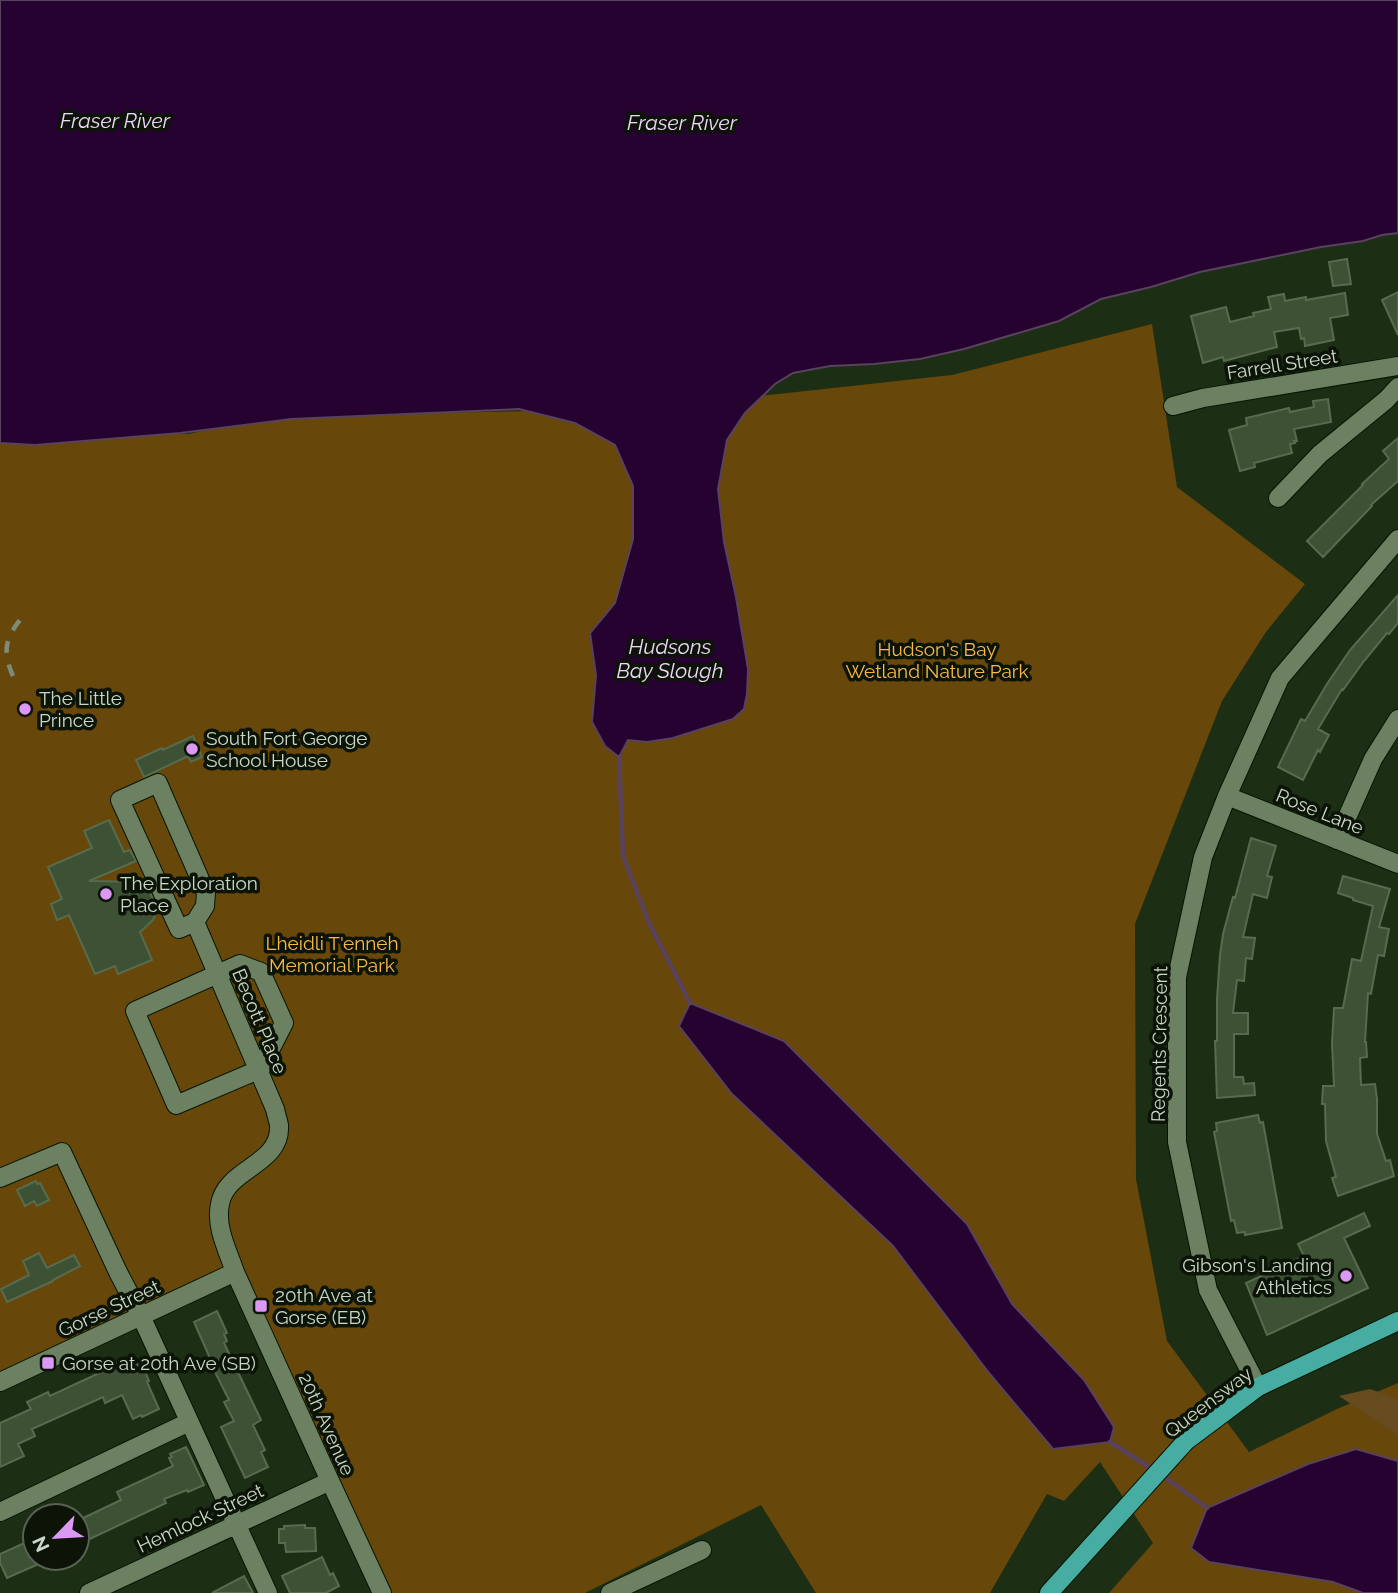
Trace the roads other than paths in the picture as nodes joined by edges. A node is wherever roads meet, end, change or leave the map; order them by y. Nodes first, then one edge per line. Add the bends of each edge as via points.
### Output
1 (1398, 366) edge
2 (1398, 387) edge
3 (1173, 407) dead end
4 (1278, 498) dead end
5 (1398, 538) edge
6 (1398, 719) edge
7 (1227, 796) junction
8 (1337, 840) junction
9 (1398, 864) edge
10 (195, 922) junction
11 (217, 974) junction
12 (258, 1071) junction
13 (0, 1178) edge
14 (236, 1272) junction
15 (141, 1316) junction
16 (1398, 1321) edge
17 (0, 1382) edge
18 (1258, 1387) junction
19 (189, 1422) junction
20 (330, 1481) junction
21 (0, 1512) edge
22 (236, 1524) junction
23 (702, 1550) dead end
24 (89, 1593) edge
25 (268, 1593) edge
26 (382, 1593) edge
27 (610, 1593) edge
28 (1049, 1593) edge

1 - 3 street, Farrell Street
2 - 4 street via 1320,454
5 - 7 street, Regents Crescent via 1280,678
6 - 8 street via 1373,759
7 - 8 street, Rose Lane
7 - 18 street, Regents Crescent via 1203,856 1177,977 1177,1142 1209,1290
8 - 9 street, Rose Lane
10 - 10 street via 179,929 120,800 158,783 206,893 205,906
10 - 11 street, Becott Place
11 - 12 street, Becott Place
11 - 12 street via 240,964 261,972 284,1023
11 - 12 street via 135,1011 176,1105
12 - 14 street, Becott Place via 279,1125 270,1152 239,1175 220,1202 222,1236
13 - 15 street via 62,1152
14 - 15 street, Gorse Street
14 - 20 street, 20th Avenue
15 - 17 street, Gorse Street
15 - 19 street
16 - 18 main road, Queensway
18 - 28 main road, Queensway via 1186,1441
19 - 21 street
19 - 22 street
20 - 22 street, Hemlock Street
20 - 26 street, 20th Avenue
22 - 24 street, Hemlock Street
22 - 25 street
23 - 27 street

